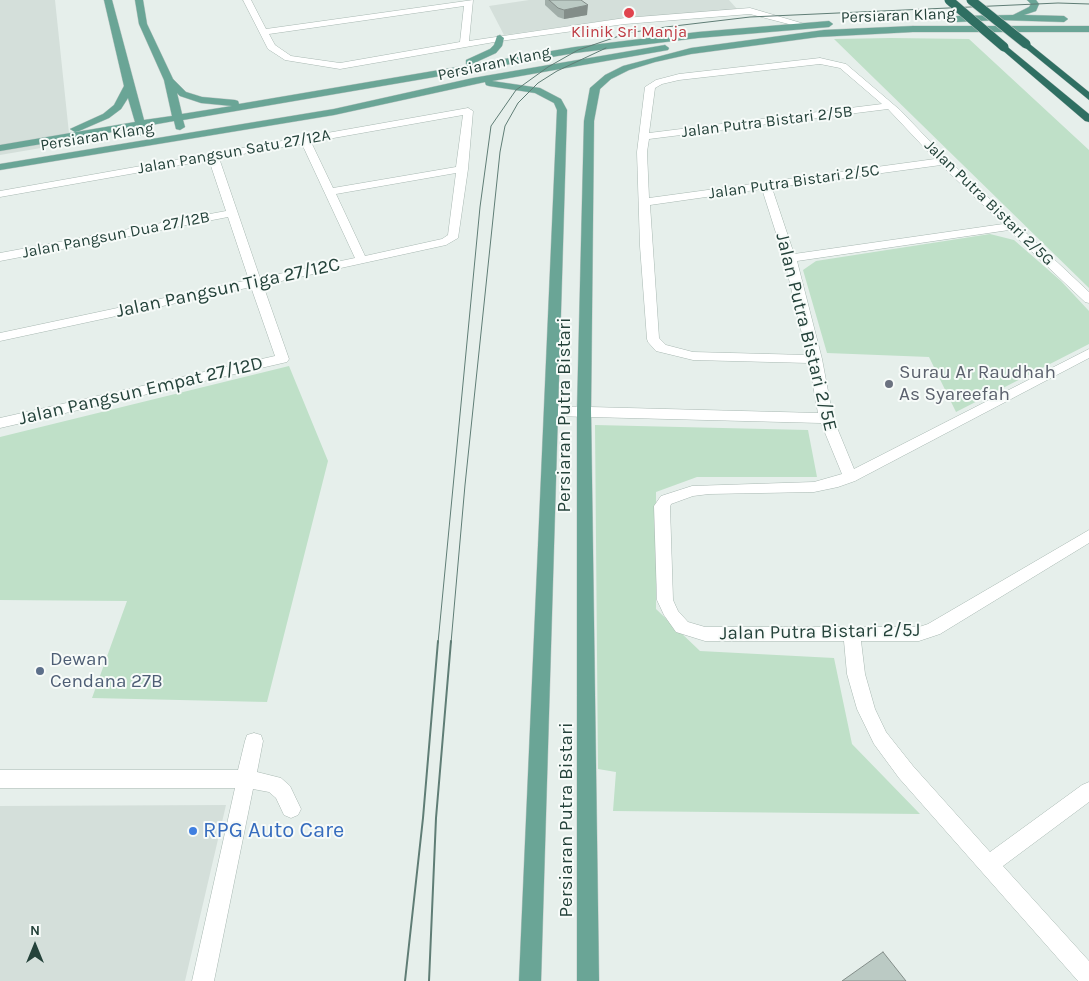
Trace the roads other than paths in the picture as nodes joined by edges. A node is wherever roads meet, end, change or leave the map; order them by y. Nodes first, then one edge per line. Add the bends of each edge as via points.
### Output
1 (108, 0) edge
2 (139, 0) edge
3 (247, 0) edge
4 (949, 0) edge
5 (971, 0) edge
6 (1031, 0) edge
7 (469, 1) edge
8 (1000, 17) junction
9 (933, 19) dead end
10 (950, 19) dead end
11 (1080, 19) edge
12 (804, 25) junction
13 (1089, 29) edge
14 (264, 32) junction
15 (824, 33) junction
16 (500, 38) junction
17 (464, 44) junction
18 (447, 71) junction
19 (169, 80) junction
20 (473, 81) junction
21 (455, 84) junction
22 (129, 86) junction
23 (1089, 97) edge
24 (286, 101) junction
25 (890, 106) junction
26 (1089, 119) edge
27 (179, 123) junction
28 (142, 130) junction
29 (644, 137) junction
30 (43, 140) junction
31 (305, 140) junction
32 (0, 148) edge
33 (213, 156) junction
34 (0, 160) edge
35 (944, 161) junction
36 (0, 167) edge
37 (463, 169) junction
38 (766, 186) junction
39 (330, 192) junction
40 (0, 194) edge
41 (644, 202) junction
42 (232, 213) junction
43 (1011, 226) junction
44 (0, 257) edge
45 (790, 258) junction
46 (361, 259) junction
47 (256, 282) junction
48 (1089, 300) edge
49 (0, 337) edge
50 (1089, 353) edge
51 (815, 359) junction
52 (584, 410) junction
53 (552, 411) junction
54 (826, 418) junction
55 (0, 423) edge
56 (850, 477) junction
57 (1089, 536) edge
58 (852, 634) junction
59 (254, 741) dead end
60 (247, 778) junction
61 (0, 779) edge
62 (1089, 791) edge
63 (291, 809) dead end
64 (989, 866) junction
65 (1089, 977) edge
66 (203, 981) edge
67 (530, 981) edge
68 (588, 981) edge

1 - 22 main road
2 - 19 main road via 143,24
3 - 14 street
4 - 26 highway, bridge
5 - 23 highway, bridge
6 - 8 main road via 1035,4 1033,9
7 - 14 street
7 - 17 street
8 - 10 main road, Persiaran Klang
8 - 11 main road, Persiaran Klang
9 - 12 main road, Persiaran Klang
12 - 16 street via 743,11 625,21
12 - 18 main road, Persiaran Klang via 575,50
13 - 15 main road, Persiaran Klang via 913,29
14 - 17 street via 271,47 288,58 340,66
15 - 20 main road, Persiaran Klang via 685,45
15 - 52 main road, Persiaran Putra Bistari via 691,51 652,60 626,68 595,88 589,121
16 - 17 street
16 - 18 main road via 498,46 489,53
18 - 24 main road, Persiaran Klang
19 - 24 main road via 183,94 201,100 244,104
19 - 27 main road
20 - 21 main road, Persiaran Klang
20 - 53 main road, Persiaran Putra Bistari via 537,90 558,101 562,110
21 - 27 main road
21 - 36 main road, Persiaran Klang via 334,112
22 - 28 main road
22 - 30 main road via 118,107 106,116
24 - 27 main road, Persiaran Klang
25 - 29 street, Jalan Putra Bistari 2/5B
25 - 29 street, Jalan Putra Bistari 2/5G via 849,70 833,62 679,77 650,87
25 - 35 street, Jalan Putra Bistari 2/5G
27 - 28 main road, Persiaran Klang
28 - 30 main road, Persiaran Klang
28 - 34 main road, Persiaran Klang
29 - 41 street
30 - 32 main road, Persiaran Klang
31 - 33 street, Jalan Pangsun Satu 27/12A
31 - 37 street, Jalan Pangsun Satu 27/12A via 468,111
31 - 39 street
33 - 40 street, Jalan Pangsun Satu 27/12A
33 - 42 street
35 - 38 street, Jalan Putra Bistari 2/5C
35 - 43 street, Jalan Putra Bistari 2/5G
37 - 39 street
37 - 46 street, Jalan Pangsun Tiga 27/12C via 454,236 446,242
38 - 41 street, Jalan Putra Bistari 2/5C
38 - 45 street, Jalan Putra Bistari 2/5E
39 - 46 street
41 - 51 street via 653,339 661,348 693,356
42 - 44 street, Jalan Pangsun Dua 27/12B
42 - 47 street
43 - 45 street
43 - 48 street, Jalan Putra Bistari 2/5G
45 - 51 street, Jalan Putra Bistari 2/5E
46 - 47 street, Jalan Pangsun Tiga 27/12C
47 - 49 street, Jalan Pangsun Tiga 27/12C
47 - 55 street, Jalan Pangsun Empat 27/12D via 282,359
50 - 56 street
51 - 54 street, Jalan Putra Bistari 2/5E
52 - 53 street
52 - 54 street
52 - 68 main road, Persiaran Putra Bistari
53 - 67 main road, Persiaran Putra Bistari
54 - 56 street, Jalan Putra Bistari 2/5E
56 - 58 street, Jalan Putra Bistari 2/5J via 814,487 692,491 666,500 662,506 665,600 682,627 705,634
57 - 58 street, Jalan Putra Bistari 2/5J via 934,629 919,634
58 - 64 street via 856,674 866,709 880,738
59 - 60 street
60 - 61 street
60 - 63 street via 274,784 283,792
60 - 66 street
62 - 64 street
64 - 65 street

